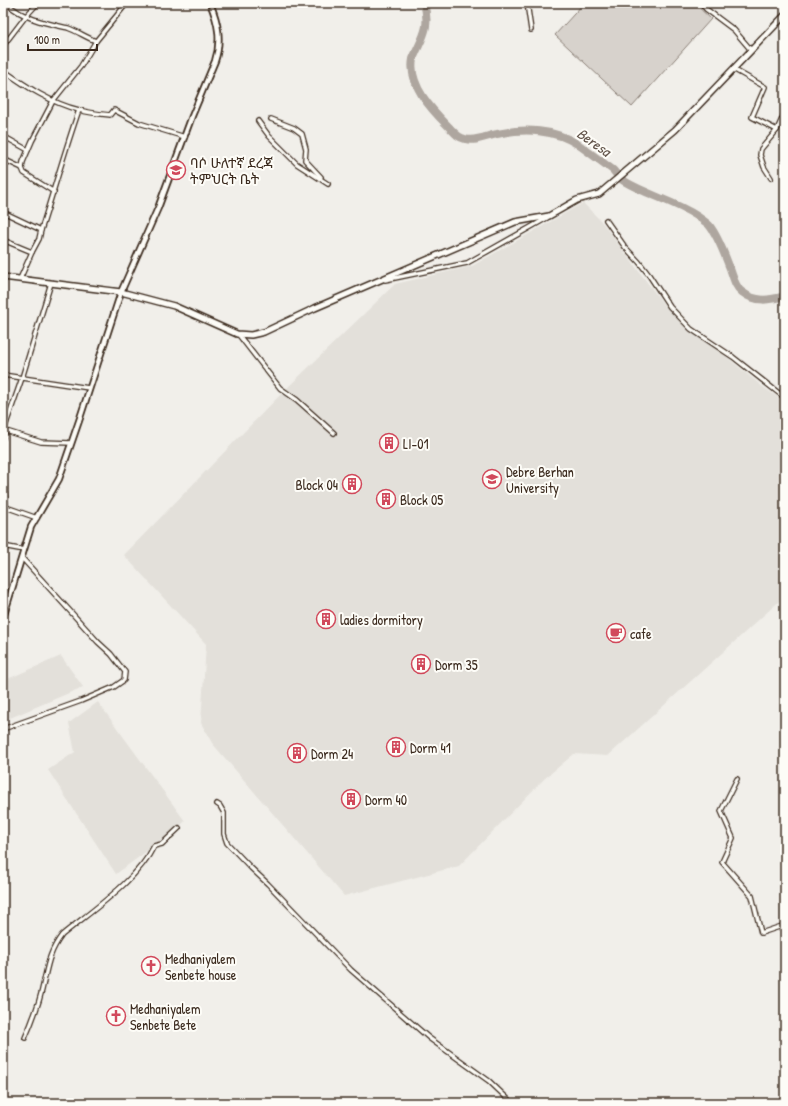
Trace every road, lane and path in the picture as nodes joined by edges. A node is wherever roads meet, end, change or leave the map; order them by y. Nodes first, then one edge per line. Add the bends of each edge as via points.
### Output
1 (6, 3) edge
2 (38, 3) edge
3 (127, 3) edge
4 (210, 3) edge
5 (527, 3) edge
6 (701, 3) edge
7 (785, 15) edge
8 (26, 16) junction
9 (531, 30) dead end
10 (96, 41) junction
11 (3, 46) edge
12 (751, 50) junction
13 (733, 69) junction
14 (3, 70) edge
15 (53, 101) junction
16 (79, 110) junction
17 (785, 112) edge
18 (271, 119) dead end
19 (258, 121) dead end
20 (777, 130) junction
21 (3, 136) edge
22 (185, 136) junction
23 (28, 150) junction
24 (3, 159) edge
25 (22, 168) junction
26 (771, 178) dead end
27 (54, 192) junction
28 (3, 212) edge
29 (549, 216) junction
30 (606, 220) dead end
31 (41, 230) junction
32 (3, 240) edge
33 (32, 252) junction
34 (3, 277) edge
35 (20, 279) junction
36 (377, 281) junction
37 (51, 283) junction
38 (121, 292) junction
39 (237, 334) junction
40 (3, 375) edge
41 (22, 378) junction
42 (89, 388) junction
43 (785, 398) edge
44 (3, 430) edge
45 (334, 432) dead end
46 (3, 438) edge
47 (71, 444) junction
48 (3, 469) edge
49 (5, 507) edge
50 (37, 518) junction
51 (3, 546) edge
52 (24, 550) junction
53 (22, 558) junction
54 (3, 618) edge
55 (3, 729) edge
56 (736, 779) dead end
57 (217, 804) dead end
58 (179, 828) dead end
59 (785, 925) edge
60 (25, 1038) dead end
61 (512, 1103) edge

1 - 8 street
2 - 8 street
3 - 10 street
4 - 22 street via 218,28 218,52
5 - 9 street
6 - 12 street via 734,30
7 - 12 main road
8 - 10 street via 69,29
8 - 11 street
10 - 15 street
12 - 13 main road
13 - 20 street via 765,87 752,117
13 - 29 main road via 675,130 599,194 577,200
14 - 15 street
15 - 16 street
15 - 23 street
16 - 22 street via 110,115 114,110 139,123
16 - 27 street
17 - 20 street
18 - 19 street via 302,134 306,149 305,160 328,184 297,164
20 - 26 street via 761,149 760,154 764,168
21 - 23 street
22 - 38 street via 158,208
23 - 25 street
24 - 25 street
25 - 27 street via 24,173
27 - 31 street
28 - 31 street
29 - 36 main road via 515,222
29 - 36 street via 467,263
30 - 43 street via 649,275 670,307 691,329 733,357
31 - 33 street
32 - 33 street
33 - 35 street
34 - 35 main road
35 - 37 main road
36 - 39 main road via 264,332 251,335
37 - 38 main road
37 - 41 street
38 - 39 main road via 174,306
38 - 42 street
39 - 45 street via 280,388
40 - 41 street
41 - 42 street
41 - 44 street
42 - 47 street
44 - 46 street
44 - 47 street via 41,442
47 - 50 street via 59,479
48 - 49 street
49 - 50 street
50 - 52 street
51 - 52 street
52 - 53 street
53 - 54 street
53 - 55 street via 125,672 124,680 114,687 82,702
56 - 59 street via 721,811 733,838 722,862 752,896 761,933
57 - 61 street via 224,813 225,840 241,859 351,970 429,1038 489,1081
58 - 60 street via 162,844 154,846 149,857 116,892 62,935 50,955 36,1012

